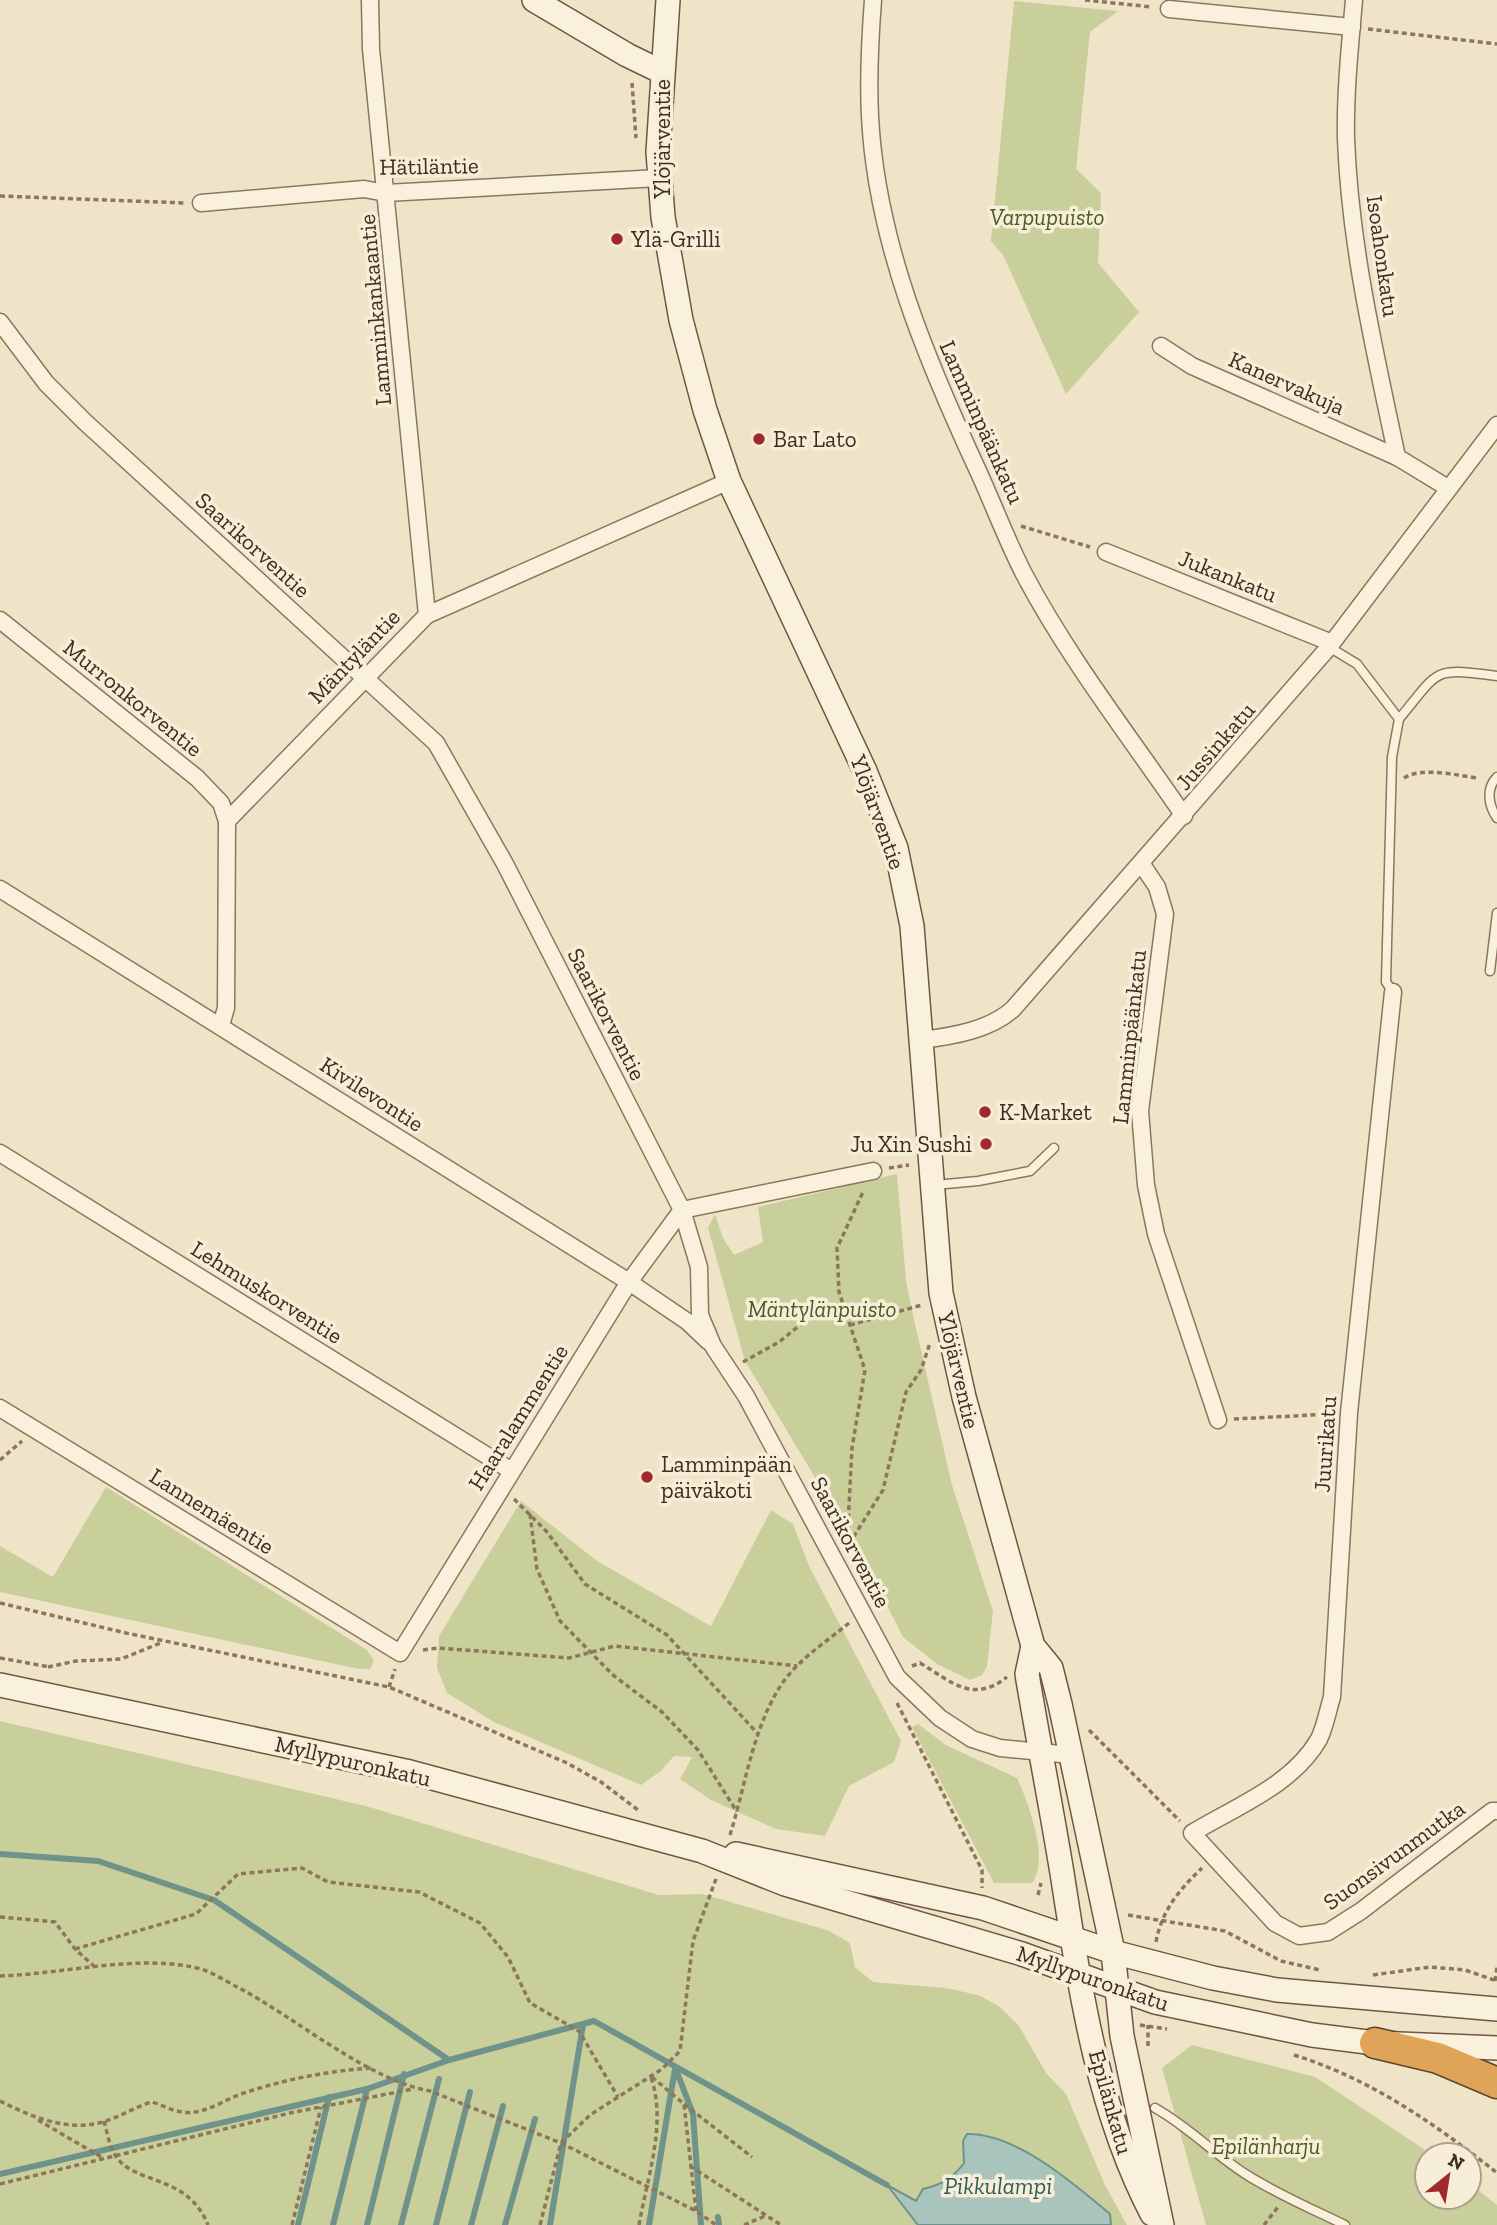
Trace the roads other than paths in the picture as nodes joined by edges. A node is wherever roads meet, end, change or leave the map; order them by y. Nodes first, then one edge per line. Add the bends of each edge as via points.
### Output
1 (370, 0) edge
2 (534, 0) edge
3 (668, 0) edge
4 (873, 0) edge
5 (1354, 0) edge
6 (1169, 9) road end
7 (1352, 27) junction
8 (662, 72) junction
9 (659, 177) junction
10 (386, 193) junction
11 (201, 203) road end
12 (0, 322) edge
13 (1161, 346) dead end
14 (1497, 425) edge
15 (1397, 457) junction
16 (729, 481) junction
17 (1448, 488) junction
18 (1106, 552) road end
19 (427, 615) junction
20 (0, 620) edge
21 (1331, 645) junction
22 (1497, 676) edge
23 (364, 677) junction
24 (1399, 719) junction
25 (1495, 778) edge
26 (1184, 816) junction
27 (1497, 818) edge
28 (227, 821) junction
29 (1141, 863) junction
30 (0, 889) edge
31 (1497, 913) edge
32 (1490, 971) dead end
33 (1393, 992) joint
34 (221, 1025) junction
35 (922, 1040) junction
36 (1054, 1148) dead end
37 (0, 1153) edge
38 (873, 1171) road end
39 (921, 1181) junction
40 (682, 1210) junction
41 (629, 1282) junction
42 (713, 1346) junction
43 (0, 1408) edge
44 (1218, 1420) road end
45 (510, 1470) junction
46 (1033, 1646) junction
47 (400, 1653) joint
48 (0, 1685) edge
49 (1041, 1753) junction
50 (1071, 1755) junction
51 (1497, 1811) edge
52 (1192, 1833) joint
53 (712, 1855) junction
54 (1072, 1936) junction
55 (1113, 1952) junction
56 (1079, 1975) junction
57 (1119, 1988) junction
58 (1497, 2009) edge
59 (1375, 2043) junction
60 (1497, 2048) edge
61 (1497, 2083) edge
62 (1155, 2108) dead end
63 (1160, 2225) edge
64 (1345, 2225) edge

1 - 10 street, Lamminkankaantie
2 - 8 main road
3 - 8 main road, Ylöjärventie
4 - 26 street, Lamminpäänkatu via 870,119 882,204 924,348 1024,574
5 - 7 street, Isoahonkatu
6 - 7 street
7 - 15 street, Isoahonkatu via 1346,139 1355,244
8 - 9 main road, Ylöjärventie
9 - 10 street, Hätiläntie
9 - 16 main road, Ylöjärventie via 681,320
10 - 11 street, Hätiläntie via 365,189
10 - 19 street, Lamminkankaantie
12 - 23 street, Saarikorventie via 46,383 85,422
13 - 15 street, Kanervakuja via 1192,366
14 - 17 street, Jussinkatu
15 - 17 street
16 - 19 street, Mäntyläntie
16 - 35 main road, Ylöjärventie via 889,829 912,926
17 - 21 street, Jussinkatu
18 - 21 street, Jukankatu
19 - 23 street, Mäntyläntie
20 - 28 street, Murronkorventie via 197,778 221,803
21 - 24 lane via 1357,664
21 - 26 street, Jussinkatu
22 - 24 lane via 1448,670 1432,679
23 - 28 street, Mäntyläntie
23 - 40 street, Saarikorventie via 436,743 505,864
24 - 33 lane via 1392,757 1386,982
25 - 27 lane via 1489,794
26 - 29 street, Jussinkatu
28 - 34 street via 226,1008
29 - 35 street, Jussinkatu via 1008,1014 953,1036
29 - 44 street, Lamminpäänkatu via 1157,887 1165,914 1140,1111 1146,1185 1156,1234
30 - 34 street, Kivilevontie
31 - 32 lane
33 - 52 street, Juurikatu via 1349,1413 1332,1697 1319,1738 1302,1762 1276,1784
34 - 41 street, Kivilevontie
35 - 39 main road, Ylöjärventie
36 - 39 lane via 1030,1171 978,1181
37 - 45 street, Lehmuskorventie
38 - 40 street
39 - 46 main road, Ylöjärventie via 964,1397
40 - 41 street, Haaralammentie
40 - 42 street, Saarikorventie via 699,1267 700,1315
41 - 42 street, Kivilevontie via 688,1322
41 - 45 street, Haaralammentie
42 - 49 street, Saarikorventie via 746,1396 897,1677 961,1733 1000,1748
43 - 47 street, Lannemäentie
45 - 47 street, Haaralammentie
46 - 49 main road, Ylöjärventie via 1027,1674
46 - 50 main road, Ylöjärventie via 1051,1668
48 - 53 main road, Myllypuronkatu via 410,1772
49 - 50 street, Saarikorventie
49 - 54 main road, Ylöjärventie
50 - 55 main road, Ylöjärventie
51 - 52 street, Suonsivunmutka via 1361,1911 1317,1935 1299,1936 1283,1929
53 - 54 main road, Myllypuronkatu via 725,1852 983,1908
53 - 56 main road, Myllypuronkatu via 785,1884 1023,1954
54 - 55 main road, Myllypuronkatu
54 - 56 main road, Ylöjärventie
55 - 57 main road, Ylöjärventie
55 - 58 main road, Myllypuronkatu via 1277,1990
56 - 57 main road, Myllypuronkatu
56 - 63 main road, Epilänkatu via 1111,2118 1137,2185
57 - 59 main road, Myllypuronkatu via 1156,2002 1264,2026
57 - 63 main road, Epilänkatu via 1122,2036
59 - 60 main road, Myllypuronkatu
59 - 61 highway via 1438,2059
62 - 64 lane via 1179,2121 1245,2174

